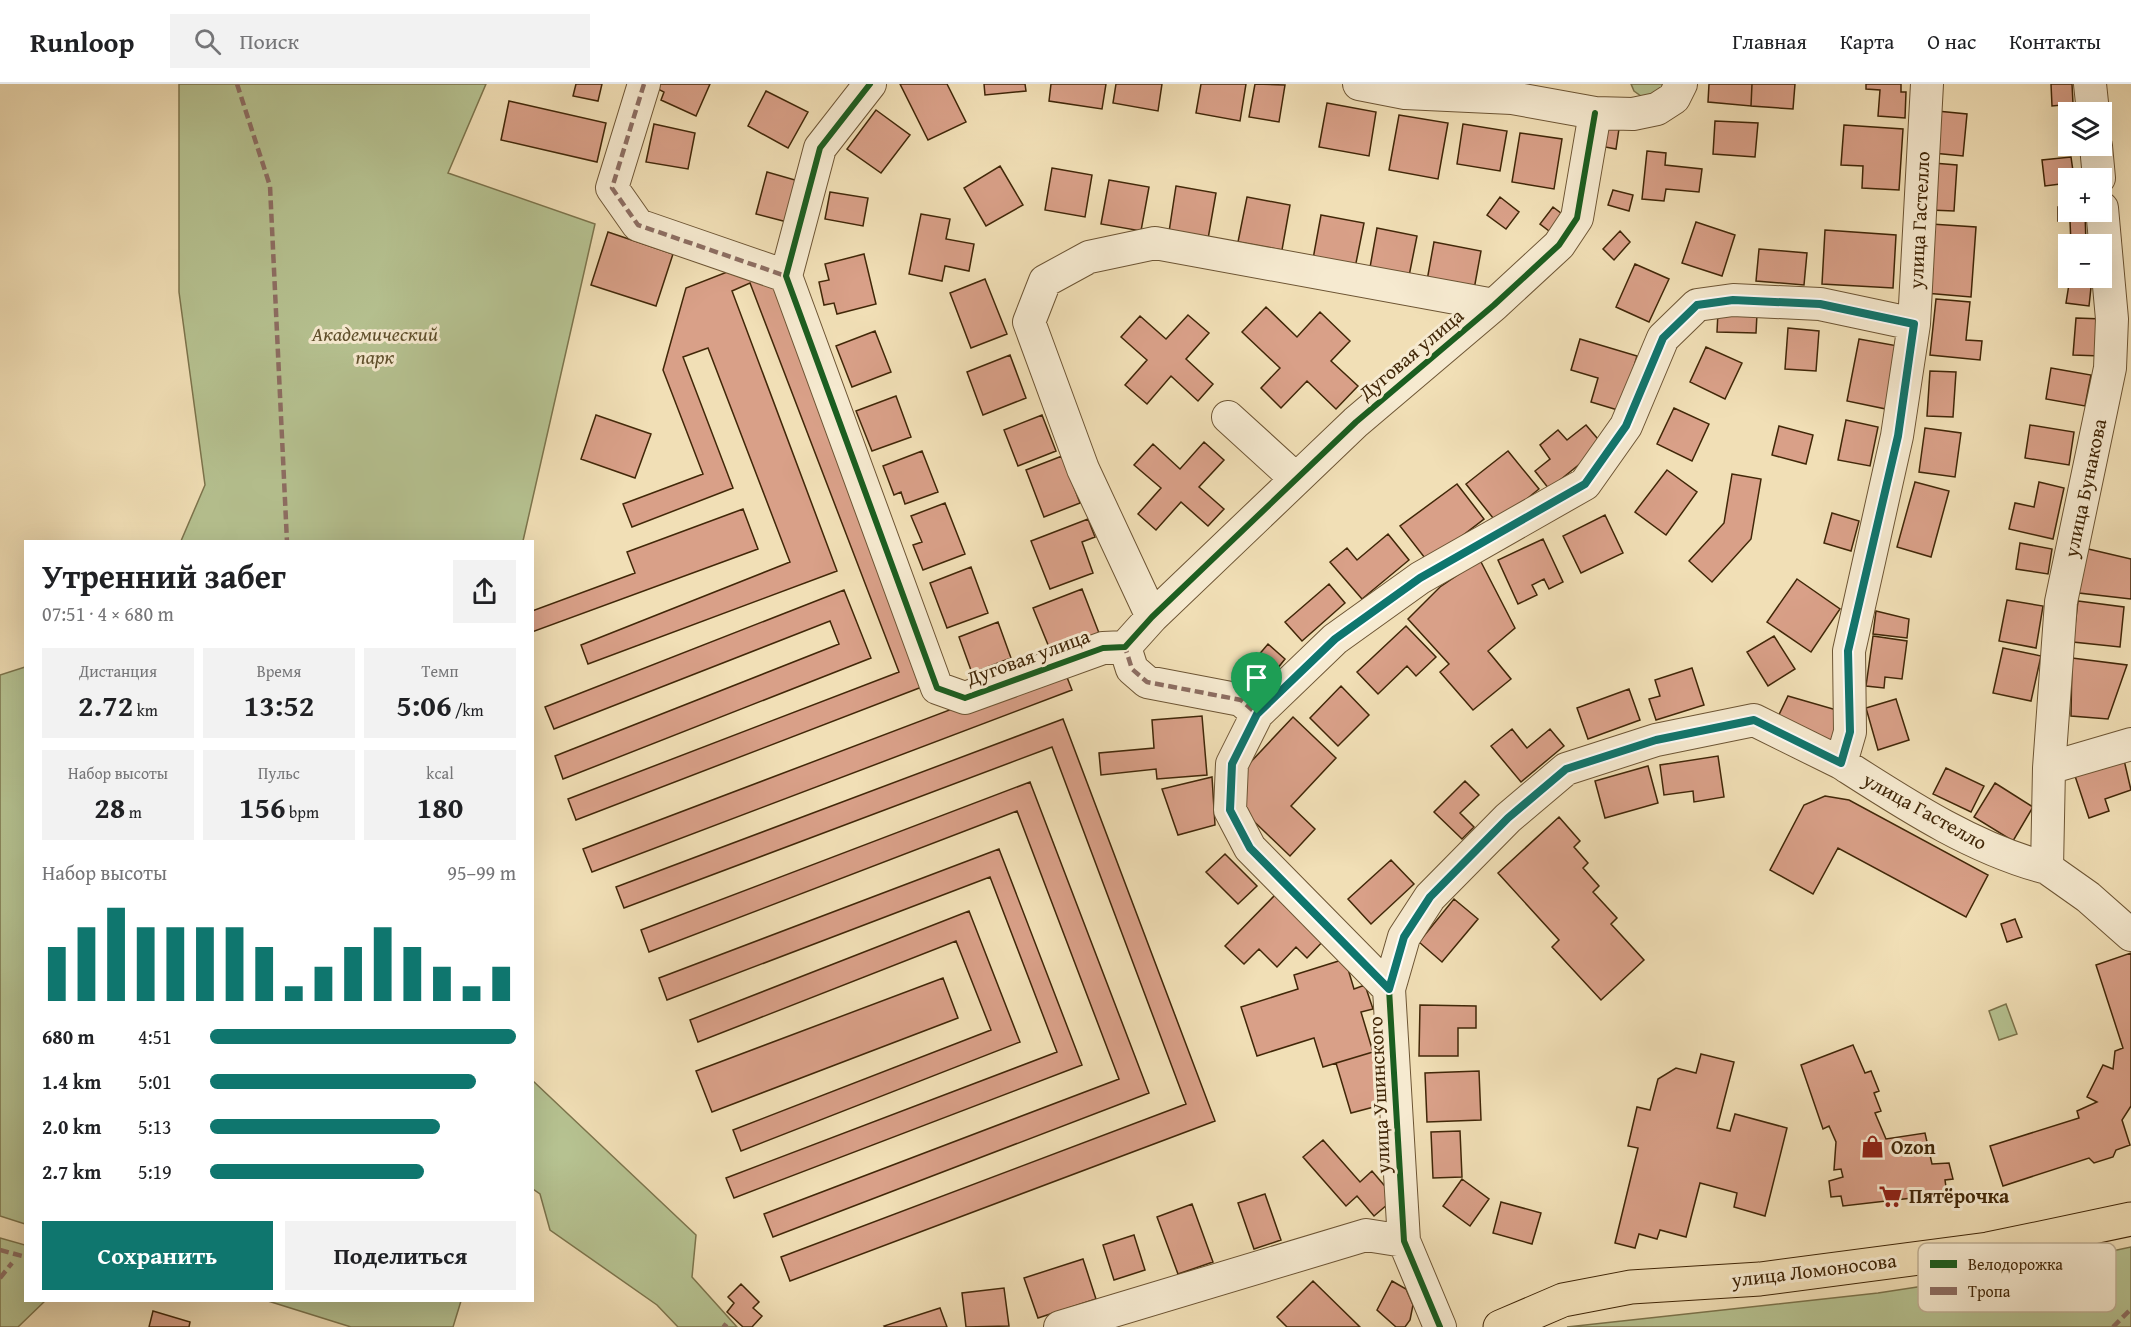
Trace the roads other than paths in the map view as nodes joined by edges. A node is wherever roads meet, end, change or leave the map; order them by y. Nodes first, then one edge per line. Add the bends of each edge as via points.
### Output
1 (644, 84) edge
2 (870, 84) edge
3 (1359, 84) edge
4 (1681, 84) edge
5 (1927, 84) edge
6 (2090, 84) edge
7 (2091, 102) edge
8 (1595, 113) junction
9 (2103, 222) edge
10 (786, 276) junction
11 (1494, 305) junction
12 (1914, 324) junction
13 (1228, 417) dead end
14 (1296, 479) junction
15 (1152, 617) junction
16 (1125, 647) junction
17 (1257, 714) junction
18 (2131, 744) edge
19 (1841, 763) junction
20 (2049, 768) junction
21 (2047, 868) junction
22 (2131, 935) edge
23 (1389, 989) junction
24 (2131, 1219) edge
25 (1404, 1241) junction
26 (2017, 1243) edge
27 (1918, 1258) edge
28 (1060, 1327) edge
29 (1440, 1327) edge
30 (1500, 1327) edge

1 - 10 street via 612,188 639,225
2 - 10 street via 820,148
3 - 8 street via 1406,93 1512,98
4 - 8 street via 1674,98 1657,109 1633,114
5 - 12 street, улица Гастелло
6 - 7 street
8 - 11 street, Дуговая улица via 1577,218 1559,245
9 - 20 street, улица Бунакова via 2112,319 2110,368 2061,602
10 - 16 street, Дуговая улица via 937,688 965,698 1103,648
11 - 14 street, Дуговая улица via 1356,422
11 - 15 street via 1155,243 1089,257 1045,281 1029,322 1083,469
12 - 17 street, улица Ушинского via 1820,304 1733,300 1697,305 1663,338 1626,426 1585,484 1420,578 1335,639
12 - 19 street, улица Гастелло via 1898,436 1848,651 1850,732
13 - 14 street
14 - 15 street, Дуговая улица
15 - 16 street, Дуговая улица
16 - 17 street via 1132,669 1147,682 1241,700
17 - 23 street, улица Ушинского via 1232,764 1230,810 1250,848
18 - 20 street
19 - 21 street, улица Гастелло via 1896,798 2011,859
19 - 23 street, улица Ушинского via 1754,720 1656,740 1566,769 1508,818 1430,897 1404,937
20 - 21 street, улица Бунакова
21 - 22 street
23 - 25 street, улица Ушинского
24 - 26 main road, улица Ломоносова
25 - 28 street via 1366,1235
25 - 29 street, улица Ушинского
27 - 30 main road, улица Ломоносова via 1760,1279 1631,1287 1563,1300

